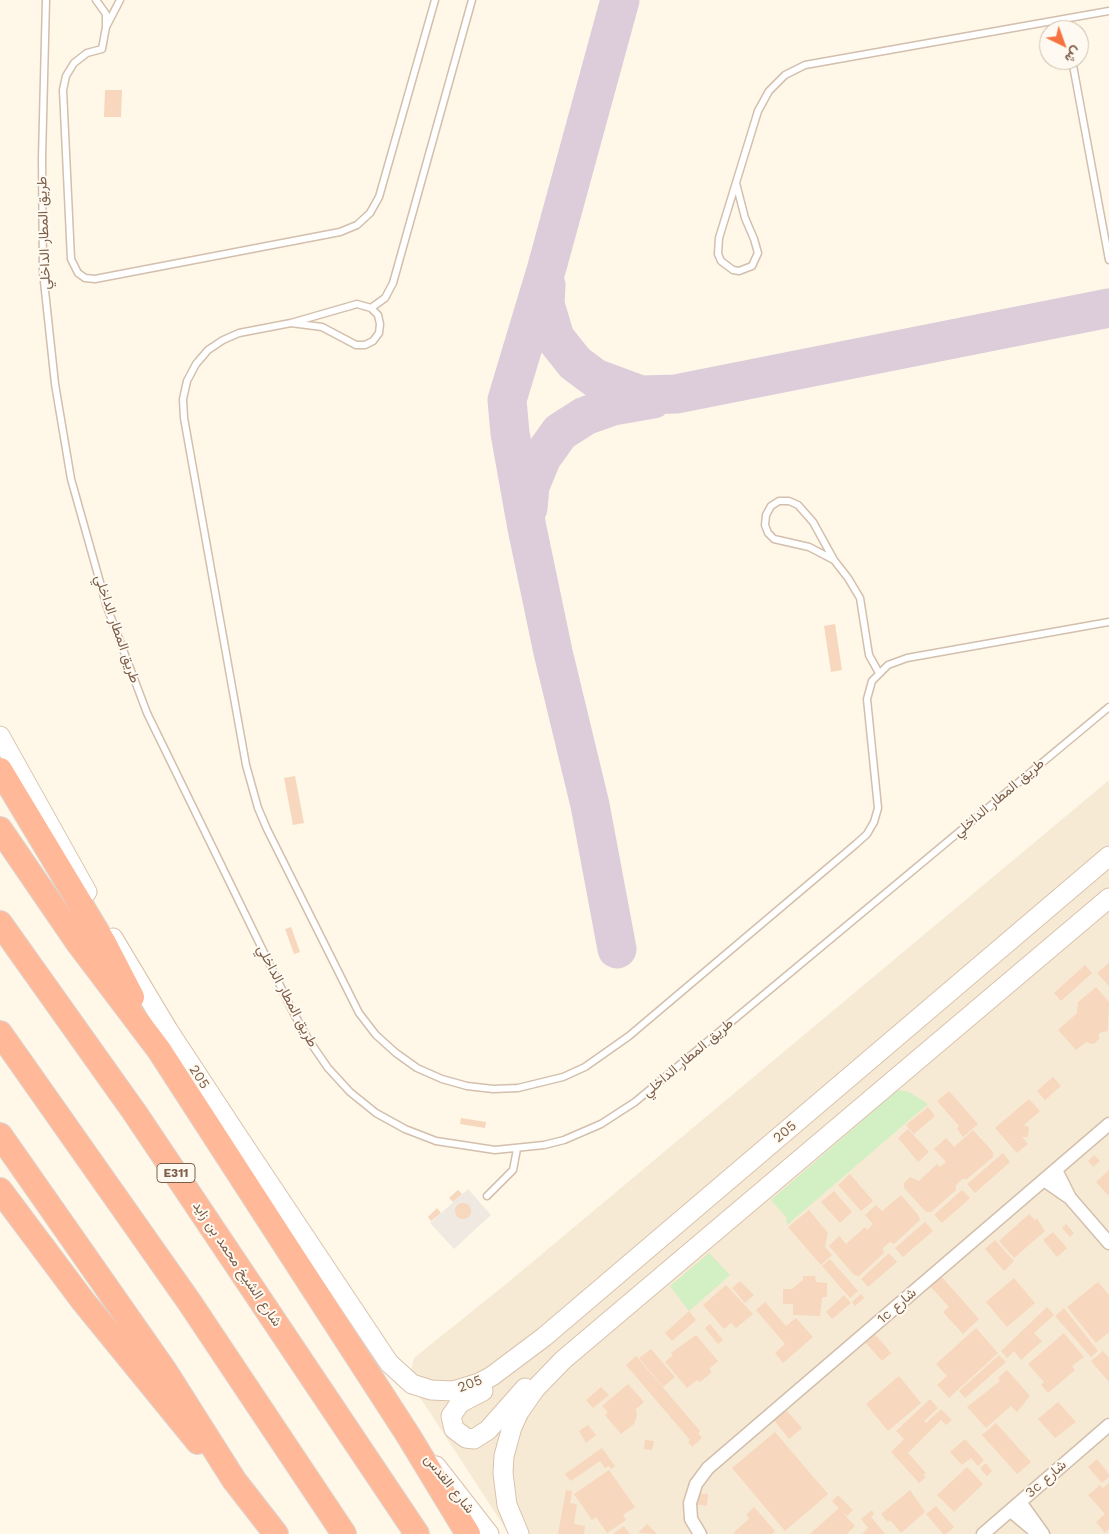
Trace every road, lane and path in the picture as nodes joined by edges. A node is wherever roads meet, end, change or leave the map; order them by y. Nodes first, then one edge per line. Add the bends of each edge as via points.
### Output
1 (46, 0) edge
2 (96, 0) edge
3 (120, 0) edge
4 (435, 0) edge
5 (472, 0) edge
6 (1109, 11) edge
7 (1064, 20) edge
8 (1039, 24) edge
9 (106, 28) junction
10 (1074, 70) edge
11 (736, 183) junction
12 (1109, 260) edge
13 (371, 308) junction
14 (291, 323) junction
15 (834, 560) junction
16 (1109, 622) edge
17 (878, 673) junction
18 (1109, 707) edge
19 (0, 736) edge
20 (0, 770) edge
21 (0, 829) edge
22 (1109, 856) edge
23 (1107, 901) edge
24 (0, 923) edge
25 (0, 1033) edge
26 (159, 1050) junction
27 (1109, 1124) edge
28 (0, 1135) edge
29 (517, 1149) junction
30 (1056, 1170) junction
31 (1044, 1180) junction
32 (0, 1190) edge
33 (487, 1196) dead end
34 (1070, 1198) junction
35 (1109, 1243) edge
36 (544, 1337) junction
37 (563, 1360) junction
38 (1109, 1425) edge
39 (408, 1435) junction
40 (234, 1480) junction
41 (1015, 1506) junction
42 (276, 1534) edge
43 (344, 1534) edge
44 (418, 1534) edge
45 (468, 1534) edge
46 (489, 1534) edge
47 (519, 1534) edge
48 (700, 1534) edge
49 (983, 1534) edge
50 (1038, 1534) edge
51 (1043, 1534) edge

1 - 29 lane, طريق المطار الداخلي via 43,272 55,384 71,480 107,607 147,712 292,1010 328,1068 350,1092 405,1129 436,1141 469,1148
2 - 9 lane via 106,14
3 - 9 lane
4 - 9 lane via 379,197 370,213 357,225 340,232 95,279 78,274 71,259 63,90 66,76 74,63 86,54 102,49
5 - 13 lane via 393,283 385,298
6 - 7 lane
8 - 11 lane via 805,65 795,70 776,82 763,100
10 - 12 lane
11 - 11 lane via 758,253 752,266 739,271 721,261 717,246
13 - 14 lane via 357,304
13 - 14 lane via 378,315 379,333 365,345 356,346 322,327
14 - 17 lane via 240,333 208,350 187,381 183,399 184,418 246,765 258,808 359,1013 376,1035 417,1068 467,1086 493,1089 542,1084 585,1067 630,1036 856,844 867,834 878,808 867,698
15 - 15 lane via 809,547 774,539 765,525 771,506 789,500 798,505 814,522
15 - 17 lane via 860,598 869,654
16 - 17 lane via 908,658 888,665
18 - 29 lane, طريق المطار الداخلي via 635,1102 583,1133
19 - 36 street, 205 via 94,906 168,1030 393,1367 412,1384 431,1390 453,1391 492,1376
20 - 26 highway via 104,943
21 - 26 highway via 78,943
22 - 36 street, 205
23 - 37 street
24 - 44 highway, شارع الشيخ محمد بن زايد / E311 via 135,1113
25 - 43 highway via 190,1303
26 - 39 highway
27 - 30 street, 1c شارع
28 - 40 highway via 165,1370
29 - 33 lane via 513,1170
30 - 31 street, 1c شارع
30 - 34 street
31 - 34 street
31 - 48 street, 1c شارع via 708,1468 696,1484 689,1510
32 - 40 highway via 58,1270 175,1416
34 - 35 street
36 - 37 street via 500,1380 460,1403 451,1416 454,1430 466,1438 482,1436 524,1389
37 - 47 street via 527,1400 507,1441 503,1473 505,1489
38 - 41 street, 3c شارع
39 - 45 highway
39 - 46 street, شارع القدس via 453,1486
40 - 42 highway
41 - 49 street, 3c شارع
41 - 50 street
41 - 51 street

